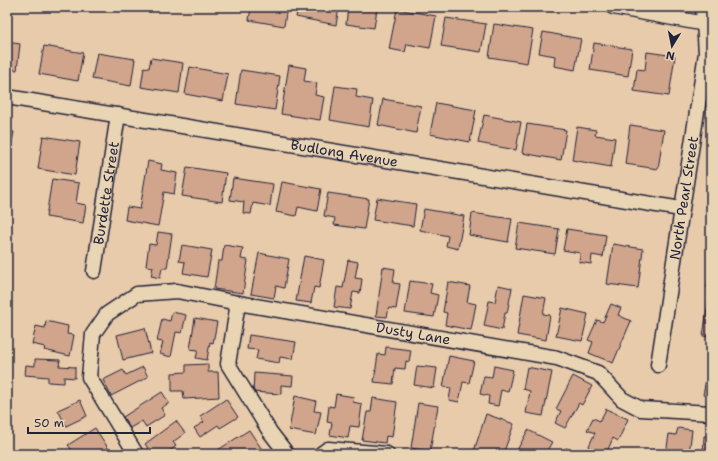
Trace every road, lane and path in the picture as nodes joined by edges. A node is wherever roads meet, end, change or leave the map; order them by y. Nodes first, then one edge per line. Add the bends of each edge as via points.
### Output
1 (613, 7) edge
2 (703, 7) edge
3 (707, 25) edge
4 (7, 97) edge
5 (118, 115) junction
6 (681, 209) junction
7 (94, 271) dead end
8 (238, 303) junction
9 (658, 365) dead end
10 (711, 413) edge
11 (136, 454) edge
12 (287, 454) edge
13 (320, 454) edge
14 (387, 454) edge

1 - 3 street
2 - 3 street, North Pearl Street
3 - 6 street, North Pearl Street via 706,53
4 - 5 street, Budlong Avenue
5 - 6 street, Budlong Avenue
5 - 7 street, Burdette Street
6 - 9 street, North Pearl Street
8 - 10 street, Dusty Lane via 557,358 598,373 622,399 641,409
8 - 11 street, Dusty Lane via 177,291 137,294 107,314 93,334 89,377
8 - 12 street via 228,364 270,432
13 - 14 street via 328,449

